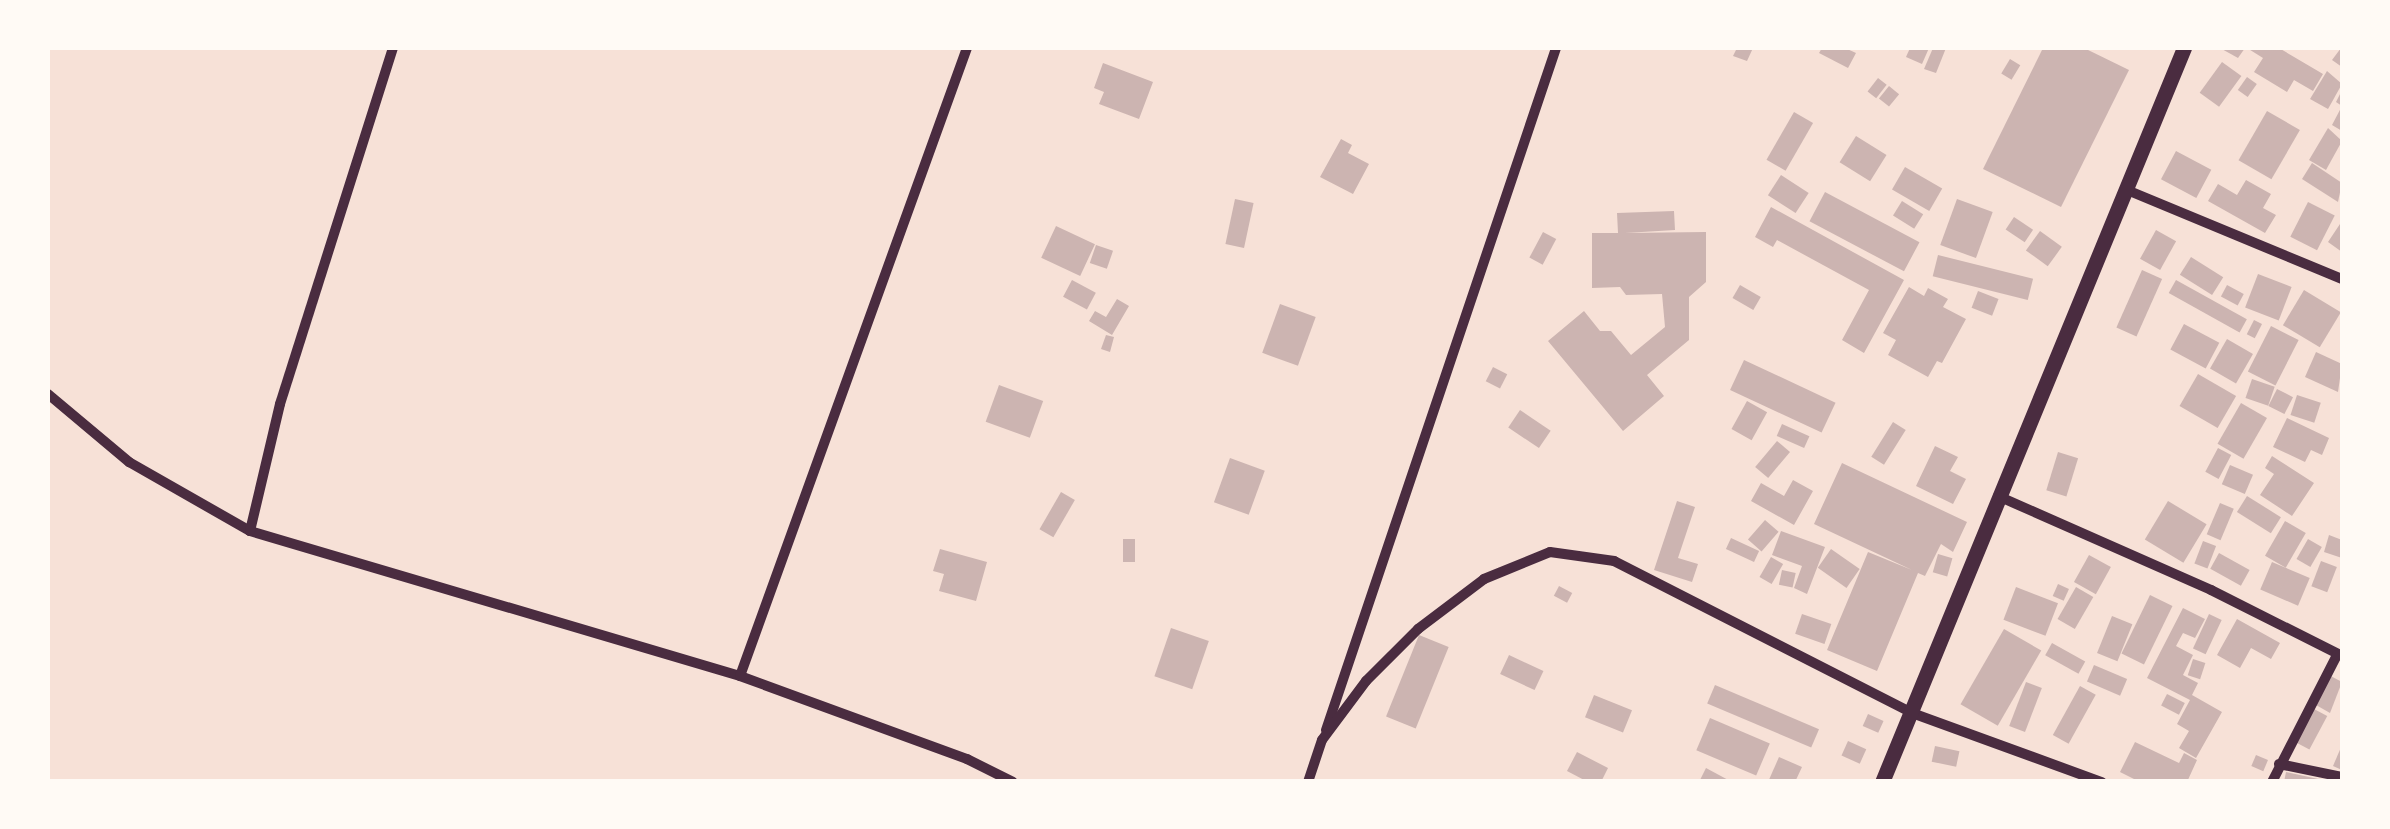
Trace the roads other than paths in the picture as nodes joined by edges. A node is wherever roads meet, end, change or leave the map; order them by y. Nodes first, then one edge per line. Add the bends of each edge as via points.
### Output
1 (393, 48) edge
2 (967, 48) edge
3 (1556, 48) edge
4 (2184, 48) edge
5 (2128, 190) junction
6 (2342, 278) edge
7 (48, 394) edge
8 (1998, 496) junction
9 (250, 532) junction
10 (2340, 655) edge
11 (740, 676) junction
12 (1912, 713) junction
13 (1322, 740) junction
14 (2279, 764) junction
15 (2342, 778) edge
16 (1013, 782) edge
17 (1308, 782) edge
18 (1882, 782) edge
19 (2102, 782) edge
20 (2272, 782) edge

1 - 9 street via 280,404
2 - 11 street
3 - 13 street
4 - 5 street
5 - 6 street
5 - 8 street
7 - 9 street via 129,462
8 - 10 street
8 - 12 street
9 - 11 street
10 - 14 street
11 - 16 street via 967,758
12 - 13 street via 1614,561 1550,552 1484,580 1418,629 1366,681
12 - 18 street
12 - 19 street
13 - 17 street
14 - 15 street
14 - 20 street

